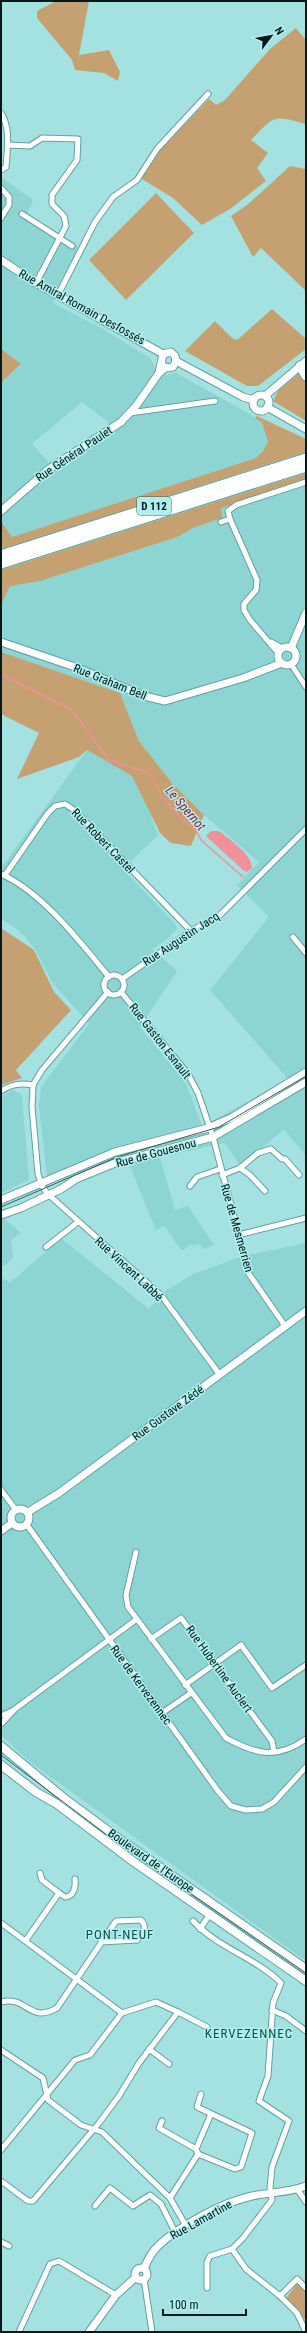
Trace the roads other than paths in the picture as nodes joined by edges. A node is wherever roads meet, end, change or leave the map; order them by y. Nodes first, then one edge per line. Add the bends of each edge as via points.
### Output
1 (208, 94) dead end
2 (1, 113) edge
3 (8, 145) junction
4 (1, 170) edge
5 (1, 188) edge
6 (22, 214) dead end
7 (1, 218) edge
8 (59, 239) junction
9 (72, 246) dead end
10 (1, 260) edge
11 (36, 282) junction
12 (58, 295) junction
13 (163, 354) junction
14 (176, 361) junction
15 (303, 363) edge
16 (163, 365) junction
17 (306, 376) edge
18 (265, 396) junction
19 (254, 400) junction
20 (215, 401) dead end
21 (268, 407) junction
22 (130, 413) junction
23 (306, 429) edge
24 (306, 458) edge
25 (306, 467) edge
26 (306, 482) edge
27 (1, 511) edge
28 (230, 519) junction
29 (221, 522) dead end
30 (1, 555) edge
31 (1, 564) edge
32 (306, 613) edge
33 (1, 642) edge
34 (291, 648) junction
35 (279, 652) junction
36 (282, 663) junction
37 (291, 664) junction
38 (265, 670) junction
39 (306, 687) edge
40 (306, 829) edge
41 (3, 874) edge
42 (191, 931) junction
43 (293, 937) dead end
44 (306, 953) edge
45 (109, 977) junction
46 (122, 979) junction
47 (108, 992) junction
48 (121, 992) junction
49 (306, 1072) edge
50 (306, 1082) edge
51 (33, 1085) junction
52 (1, 1091) edge
53 (208, 1128) junction
54 (213, 1137) junction
55 (240, 1168) junction
56 (220, 1169) junction
57 (222, 1175) junction
58 (299, 1175) dead end
59 (41, 1182) junction
60 (190, 1186) dead end
61 (265, 1191) dead end
62 (46, 1192) junction
63 (1, 1200) edge
64 (1, 1215) edge
65 (306, 1218) edge
66 (78, 1222) junction
67 (238, 1236) junction
68 (46, 1247) dead end
69 (305, 1313) edge
70 (285, 1326) junction
71 (220, 1375) junction
72 (1, 1490) edge
73 (16, 1510) junction
74 (28, 1512) junction
75 (12, 1523) junction
76 (27, 1525) junction
77 (1, 1531) edge
78 (136, 1552) dead end
79 (137, 1620) junction
80 (151, 1639) junction
81 (109, 1640) junction
82 (215, 1664) junction
83 (306, 1665) edge
84 (185, 1685) junction
85 (191, 1693) junction
86 (15, 1709) junction
87 (162, 1713) junction
88 (1, 1716) edge
89 (1, 1724) edge
90 (306, 1739) edge
91 (1, 1746) edge
92 (274, 1752) junction
93 (1, 1765) edge
94 (306, 1767) edge
95 (40, 1873) dead end
96 (75, 1879) dead end
97 (59, 1893) junction
98 (210, 1914) junction
99 (193, 1921) dead end
100 (1, 1923) edge
101 (200, 1929) junction
102 (26, 1940) junction
103 (101, 1942) junction
104 (306, 1969) edge
105 (76, 1978) junction
106 (306, 1981) edge
107 (1, 2002) edge
108 (272, 2010) junction
109 (178, 2012) junction
110 (122, 2013) junction
111 (207, 2027) dead end
112 (306, 2031) edge
113 (149, 2049) junction
114 (1, 2050) edge
115 (169, 2064) dead end
116 (47, 2091) junction
117 (201, 2094) dead end
118 (211, 2114) junction
119 (162, 2121) dead end
120 (93, 2129) junction
121 (1, 2150) edge
122 (197, 2151) junction
123 (1, 2181) edge
124 (306, 2186) edge
125 (297, 2189) junction
126 (272, 2193) junction
127 (170, 2198) junction
128 (306, 2202) edge
129 (95, 2206) dead end
130 (186, 2226) junction
131 (175, 2232) junction
132 (1, 2242) edge
133 (9, 2246) dead end
134 (232, 2249) junction
135 (144, 2269) junction
136 (136, 2277) junction
137 (144, 2279) junction
138 (207, 2288) dead end
139 (306, 2288) edge
140 (116, 2295) junction
141 (280, 2296) junction
142 (305, 2329) edge
143 (19, 2332) edge
144 (89, 2332) edge
145 (152, 2332) edge

1 - 12 street via 157,149 137,180 113,197 95,222
2 - 3 street via 5,119
3 - 4 street via 6,167
3 - 8 street via 30,146 42,138 78,139 77,160 52,195 52,204 66,220 66,226
5 - 7 street via 9,197 9,205
6 - 8 street
8 - 9 street
8 - 11 street
10 - 11 street, Rue Amiral Romain Desfossés
11 - 12 street, Rue Amiral Romain Desfossés
12 - 13 street, Rue Amiral Romain Desfossés
13 - 14 street via 173,353
13 - 16 street
14 - 16 street via 173,366
14 - 19 street via 243,397
15 - 17 highway
15 - 18 street
16 - 22 street, Rue Général Paulet
18 - 19 street via 260,395
18 - 21 street via 269,403
19 - 21 street via 253,405 257,410
20 - 22 street
21 - 23 street
22 - 27 street, Rue Général Paulet via 112,428 41,475
24 - 30 highway, D 112
25 - 31 highway, D 112
26 - 28 street via 236,505 228,511
28 - 29 street
28 - 35 street via 258,584 245,602 244,610 252,623
32 - 34 street
33 - 38 street, Rue Graham Bell via 75,667 144,696 165,701
34 - 35 street
34 - 37 street via 296,657
35 - 36 street
35 - 38 street, Rue Graham Bell
36 - 37 street
36 - 38 street, Rue Graham Bell
37 - 39 street
40 - 42 street, Rue Augustin Jacq via 220,915
41 - 42 street, Rue Robert Castel via 48,813 55,806 66,804
41 - 45 street via 54,913
42 - 46 street, Rue Augustin Jacq
43 - 44 street
45 - 46 street via 116,975
45 - 47 street via 104,984
46 - 48 street via 124,985
47 - 48 street via 115,995
47 - 51 street via 42,1070
48 - 53 street, Rue Gaston Esnault via 188,1074 198,1093
49 - 53 street, Rue de Gouesnou via 231,1118
50 - 54 street, Rue de Gouesnou
51 - 52 street via 19,1083
51 - 59 street via 32,1107
53 - 54 street, Rue Gaston Esnault
53 - 59 street, Rue de Gouesnou via 115,1152
54 - 56 street, Rue de Mesmerrien
54 - 62 street, Rue de Gouesnou via 115,1163
55 - 57 street
55 - 58 street via 258,1153 271,1149 285,1159
55 - 61 street
56 - 57 street, Rue de Mesmerrien
56 - 60 street, Rue de Mesmerrien via 197,1177
57 - 67 street, Rue de Mesmerrien
59 - 62 street
59 - 63 street, Rue de Gouesnou
62 - 64 street, Rue de Gouesnou
62 - 66 street, Rue Vincent Labbé
65 - 67 street
66 - 68 street
66 - 71 street, Rue Vincent Labbé via 161,1295
67 - 70 street, Rue de Mesmerrien via 250,1274
69 - 70 street, Rue Gustave Zédé
70 - 71 street, Rue Gustave Zédé
71 - 74 street, Rue Gustave Zédé
72 - 73 street
73 - 74 street via 21,1508
73 - 75 street via 11,1517
74 - 76 street via 30,1520
75 - 76 street via 19,1528
75 - 77 street
76 - 81 street, Rue de Kervezennec
78 - 79 street via 125,1601
79 - 80 street
79 - 81 street
80 - 82 street, Rue Hubertine Auclert via 181,1618
80 - 84 street
81 - 86 street
81 - 87 street, Rue de Kervezennec
82 - 83 street via 240,1645 272,1688
82 - 84 street
82 - 92 street, Rue Hubertine Auclert via 272,1742
84 - 85 street
85 - 87 street
85 - 92 street via 226,1738 261,1753
86 - 88 street
86 - 89 street
87 - 94 street, Rue de Kervezennec via 231,1806 256,1810 270,1807
90 - 92 street via 296,1746
91 - 104 main road, Boulevard de l'Europe via 115,1836
93 - 98 main road, Boulevard de l'Europe
95 - 97 street via 42,1880
96 - 97 street via 76,1887 69,1897
97 - 102 street
98 - 101 street
98 - 106 main road, Boulevard de l'Europe
99 - 101 street
100 - 102 street
101 - 108 street via 272,1974 281,1983
102 - 105 street
103 - 103 street via 137,1940 145,1930 145,1925 141,1920 116,1921
103 - 105 street
105 - 107 street via 57,2008 46,2014 36,2013 18,2002
105 - 110 street
108 - 112 street via 286,2016
108 - 126 street via 268,2076 259,2101 289,2121 272,2167
109 - 110 street via 156,2002
109 - 111 street
109 - 113 street
110 - 116 street via 90,2055 75,2060
113 - 115 street
113 - 120 street via 119,2096
114 - 116 street via 43,2078
116 - 120 street via 48,2100 52,2104 81,2125
116 - 121 street
117 - 118 street via 197,2107
118 - 122 street
118 - 122 street via 252,2134 241,2167 235,2169
119 - 122 street via 159,2128
120 - 123 street via 33,2201 28,2201
120 - 127 street via 102,2132
122 - 127 street
124 - 125 street, Rue Lamartine
125 - 126 street, Rue Lamartine
125 - 128 street
126 - 130 street, Rue Lamartine via 231,2202
126 - 134 street via 270,2204 244,2238
127 - 130 street
129 - 131 street via 110,2188 133,2206 150,2195 160,2204
130 - 131 street, Rue Lamartine
131 - 135 street, Rue Lamartine via 157,2247
132 - 133 street
134 - 138 street via 210,2256 207,2262
134 - 141 street via 246,2268
135 - 136 street via 137,2270
135 - 137 street via 147,2274
136 - 137 street via 138,2280
136 - 140 street
137 - 145 street
139 - 141 street via 297,2279
140 - 143 street via 59,2261 54,2262 50,2264
140 - 144 street
141 - 142 street via 297,2313

